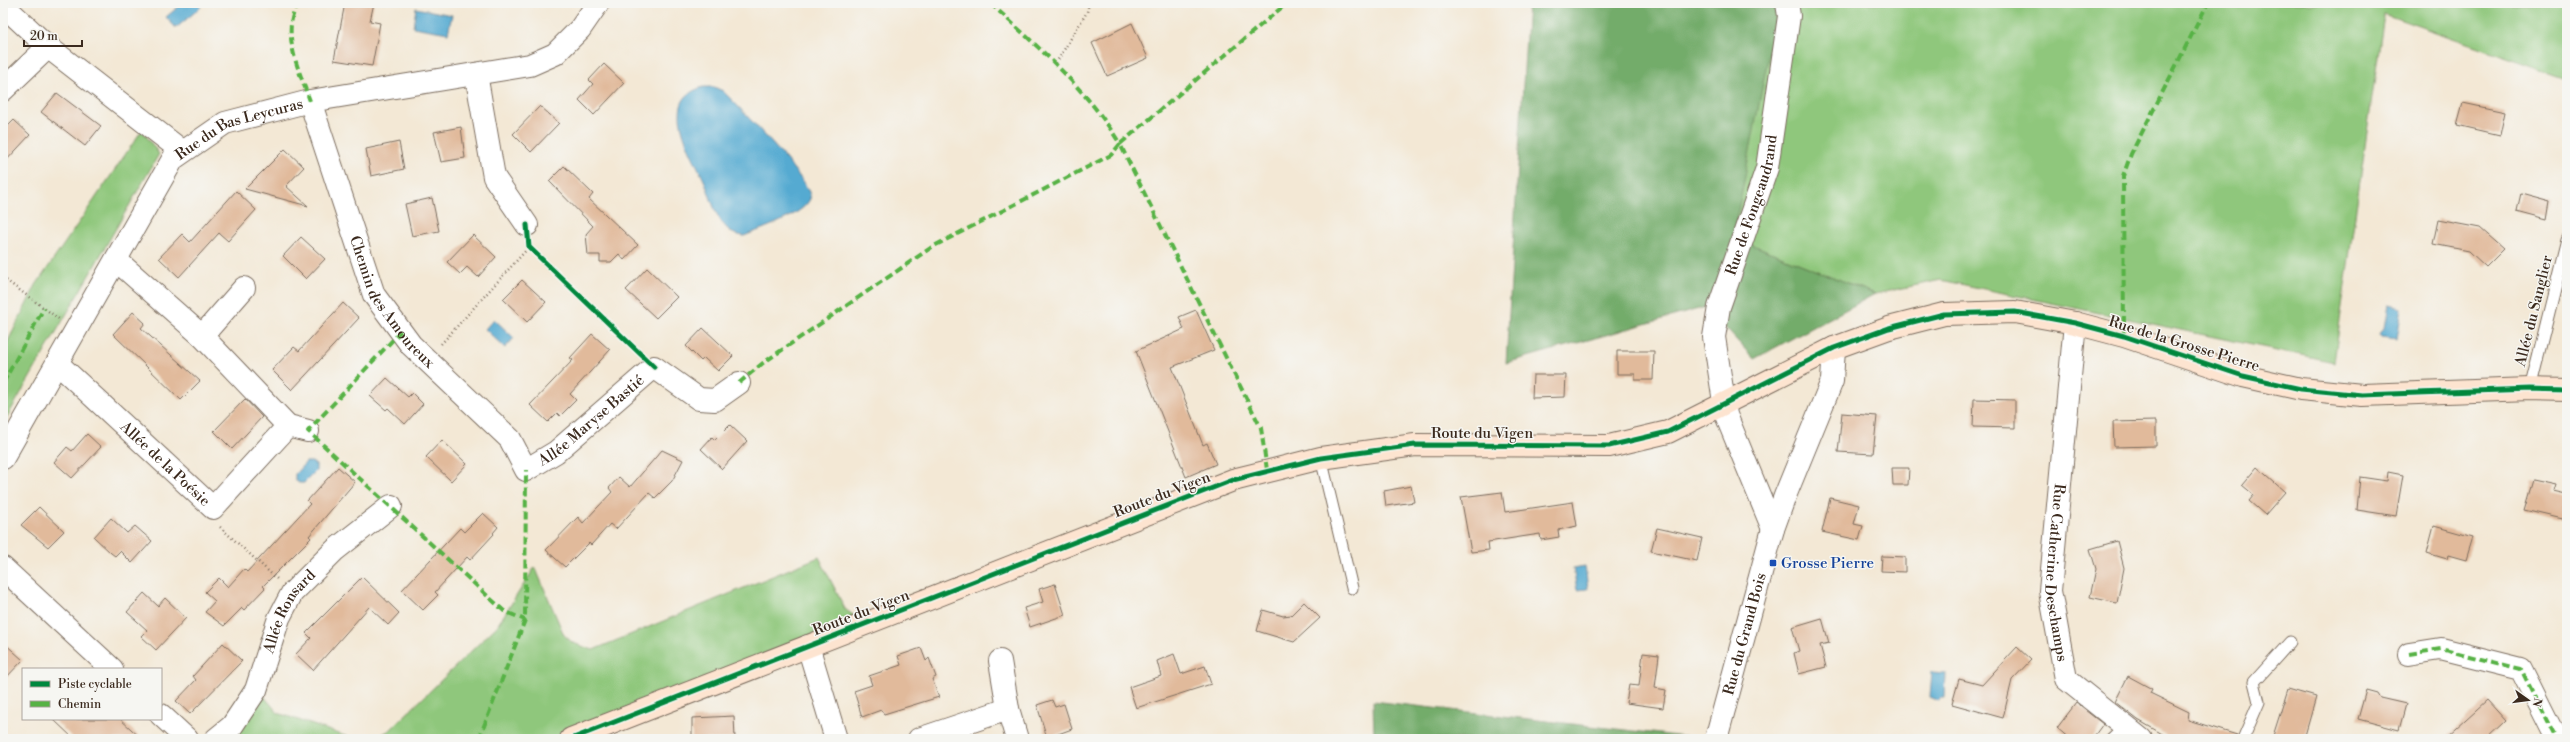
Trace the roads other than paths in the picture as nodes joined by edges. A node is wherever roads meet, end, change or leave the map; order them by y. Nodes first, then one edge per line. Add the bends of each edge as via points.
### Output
1 (598, 3) edge
2 (1787, 3) edge
3 (3, 5) edge
4 (48, 47) junction
5 (476, 74) junction
6 (3, 90) edge
7 (310, 101) junction
8 (182, 151) junction
9 (527, 225) dead end
10 (2567, 240) edge
11 (116, 260) junction
12 (244, 288) dead end
13 (2075, 324) junction
14 (202, 336) junction
15 (1834, 348) junction
16 (57, 364) junction
17 (1782, 374) joint
18 (739, 382) dead end
19 (2530, 389) junction
20 (2567, 390) edge
21 (1723, 406) junction
22 (3, 458) edge
23 (1321, 458) junction
24 (526, 470) joint
25 (391, 506) dead end
26 (1773, 529) junction
27 (3, 568) edge
28 (1352, 588) dead end
29 (2290, 642) dead end
30 (808, 646) junction
31 (2409, 654) dead end
32 (1000, 661) dead end
33 (111, 668) edge
34 (1008, 709) junction
35 (162, 716) edge
36 (2126, 735) edge
37 (187, 739) edge
38 (216, 739) edge
39 (571, 739) edge
40 (836, 739) edge
41 (918, 739) edge
42 (1017, 739) edge
43 (1716, 739) edge
44 (2243, 739) edge
45 (2556, 739) edge

1 - 5 street, Rue du Bas Leycuras via 580,29 555,54 530,65
2 - 21 street, Rue de Fongeaudrand via 1789,16 1767,168 1719,307 1714,337
3 - 4 street
4 - 6 street
4 - 8 street
5 - 7 street, Rue du Bas Leycuras
5 - 9 street via 494,177
7 - 8 street, Rue du Bas Leycuras via 225,123
7 - 24 street, Chemin des Amoureux via 374,296 411,345 510,439
8 - 11 street, Rue du Bas Leycuras via 173,159
10 - 19 lane, Allée du Sanglier
11 - 14 street
11 - 16 street, Rue du Bas Leycuras
12 - 14 street
13 - 15 street, Rue de la Grosse Pierre via 2015,312 1944,314 1889,328
13 - 19 street, Rue de la Grosse Pierre via 2124,336 2243,376 2301,389 2362,394
13 - 36 street, Rue Catherine Deschamps via 2050,591 2066,679
14 - 16 street, Allée de la Poésie via 298,429 213,508
15 - 17 street, Rue de la Grosse Pierre
15 - 26 street, Rue du Grand Bois via 1832,381 1784,496
16 - 22 street, Rue du Bas Leycuras
17 - 21 street, Route du Vigen
18 - 24 street, Allée Maryse Bastié via 715,400 699,399 654,367 556,452
19 - 20 street, Rue de la Grosse Pierre
21 - 23 street, Route du Vigen via 1668,432 1609,446 1415,445
21 - 26 street
23 - 28 lane
23 - 30 street, Route du Vigen via 1233,480
25 - 38 street, Allée Ronsard via 335,550 292,593 279,618 256,690 232,726
26 - 43 street, Rue du Grand Bois
27 - 33 street
29 - 44 lane via 2254,682 2259,702
30 - 39 street, Route du Vigen
30 - 40 street
31 - 45 street via 2441,649 2521,669
32 - 34 street
34 - 41 street
34 - 42 street
35 - 37 street

